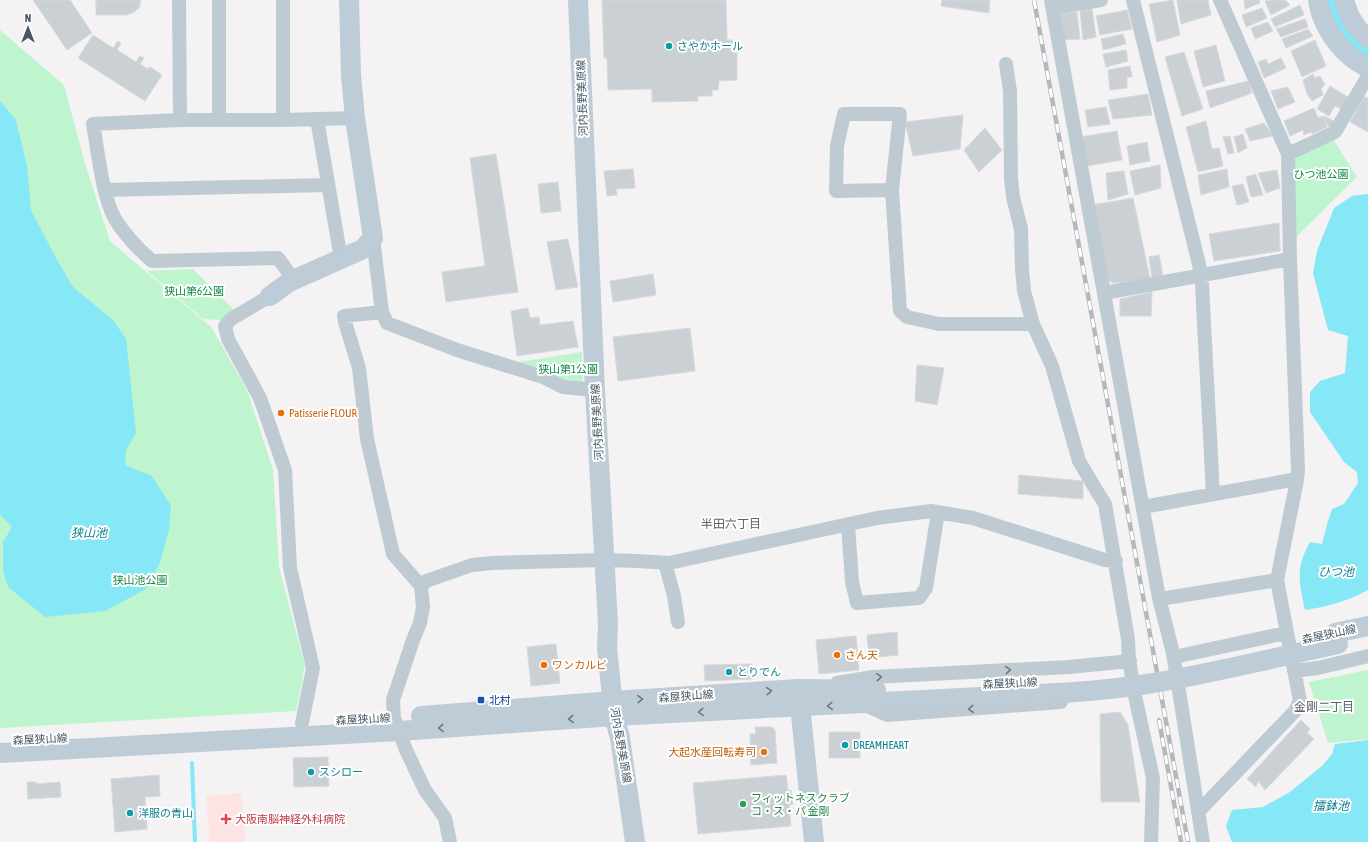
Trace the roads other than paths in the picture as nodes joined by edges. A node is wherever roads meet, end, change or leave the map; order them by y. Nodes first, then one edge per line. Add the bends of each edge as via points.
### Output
1 (179, 0) edge
2 (219, 0) edge
3 (283, 0) edge
4 (349, 0) edge
5 (578, 0) edge
6 (1101, 0) edge
7 (1133, 0) edge
8 (1220, 0) edge
9 (1318, 0) edge
10 (1344, 0) edge
11 (1052, 4) edge
12 (1368, 38) edge
13 (1006, 64) dead end
14 (1368, 68) edge
15 (1368, 76) edge
16 (355, 118) junction
17 (317, 119) junction
18 (180, 120) junction
19 (219, 120) junction
20 (283, 120) junction
21 (1288, 154) junction
22 (328, 185) junction
23 (105, 190) junction
24 (892, 190) junction
25 (373, 238) junction
26 (341, 259) junction
27 (1290, 259) junction
28 (1200, 275) junction
29 (294, 280) junction
30 (1104, 293) junction
31 (270, 296) joint
32 (382, 312) junction
33 (1033, 324) junction
34 (595, 390) junction
35 (1297, 479) junction
36 (1213, 494) junction
37 (1143, 507) junction
38 (938, 512) junction
39 (848, 524) junction
40 (604, 560) junction
41 (1116, 561) junction
42 (665, 563) junction
43 (1277, 580) junction
44 (421, 586) junction
45 (1160, 599) junction
46 (678, 622) dead end
47 (1368, 626) edge
48 (1286, 634) junction
49 (1368, 638) edge
50 (1336, 639) junction
51 (1368, 656) edge
52 (1174, 657) junction
53 (1130, 661) junction
54 (1293, 664) junction
55 (1178, 681) junction
56 (1036, 688) junction
57 (1135, 696) junction
58 (800, 698) junction
59 (863, 704) junction
60 (614, 708) junction
61 (302, 723) junction
62 (396, 724) junction
63 (0, 741) edge
64 (0, 753) edge
65 (1198, 812) junction
66 (450, 842) edge
67 (635, 842) edge
68 (814, 842) edge
69 (1151, 842) edge
70 (1204, 842) edge

1 - 18 street
2 - 19 street
3 - 20 street
4 - 16 main road
5 - 34 main road, 河内長野美原線
6 - 11 street
7 - 28 street
8 - 21 street
9 - 14 main road via 1322,15 1335,40 1351,57
10 - 12 main road via 1353,23
11 - 30 street
13 - 33 street via 1010,91 1011,179 1021,229 1024,291
15 - 21 street via 1335,132
16 - 17 street
16 - 25 main road
17 - 20 street
17 - 22 street
18 - 19 street
18 - 23 street via 93,124
19 - 20 street
21 - 27 street
22 - 23 street
22 - 26 street
23 - 29 street via 115,218 136,247 152,260 278,258
24 - 24 street via 900,114 844,114 837,146 836,191
24 - 33 street via 900,311 907,317 939,324
25 - 26 main road via 363,249
25 - 32 street
26 - 29 main road
27 - 28 street
27 - 35 street
28 - 30 street
28 - 36 street
29 - 31 main road
30 - 37 street
31 - 61 street via 231,319 225,326 228,339 260,398 285,470 290,568 313,668
32 - 34 street via 387,323 457,350 543,377 563,387
32 - 44 street via 344,316 359,368 367,439 393,554
33 - 41 street via 1052,366 1079,461 1105,504
34 - 40 main road, 河内長野美原線
35 - 36 street
35 - 43 street
36 - 37 street
37 - 45 street
38 - 39 street via 904,514
38 - 39 street via 926,588 919,598 858,603 852,582
38 - 41 street via 974,518 1105,560
39 - 42 street
40 - 42 street
40 - 44 street via 472,565 426,581
40 - 60 main road, 河内長野美原線
41 - 53 street
42 - 46 street
43 - 45 street
43 - 48 street
44 - 62 street via 423,607 420,623 393,700
45 - 52 street
47 - 50 main road, 森屋狭山線
48 - 52 street
48 - 54 street
49 - 50 main road, 森屋狭山線
50 - 56 main road, 森屋狭山線 via 1138,672 1069,679
51 - 54 street via 1318,668
52 - 55 street
53 - 57 street
58 -> 53 street via 873,677 1069,667
54 - 55 street
54 - 65 street via 1299,696 1298,706
55 - 65 street
56 - 58 main road, 森屋狭山線 via 867,691
56 - 59 main road, 森屋狭山線
57 -> 59 street via 887,715
57 - 69 street via 1153,778
59 -> 58 main road, 森屋狭山線
58 - 60 main road, 森屋狭山線
58 - 68 main road
60 - 62 main road, 森屋狭山線
60 - 67 main road, 河内長野美原線
61 - 62 main road, 森屋狭山線
61 - 63 main road, 森屋狭山線
62 - 64 main road, 森屋狭山線
62 - 66 street via 425,790 445,818
65 - 70 street

